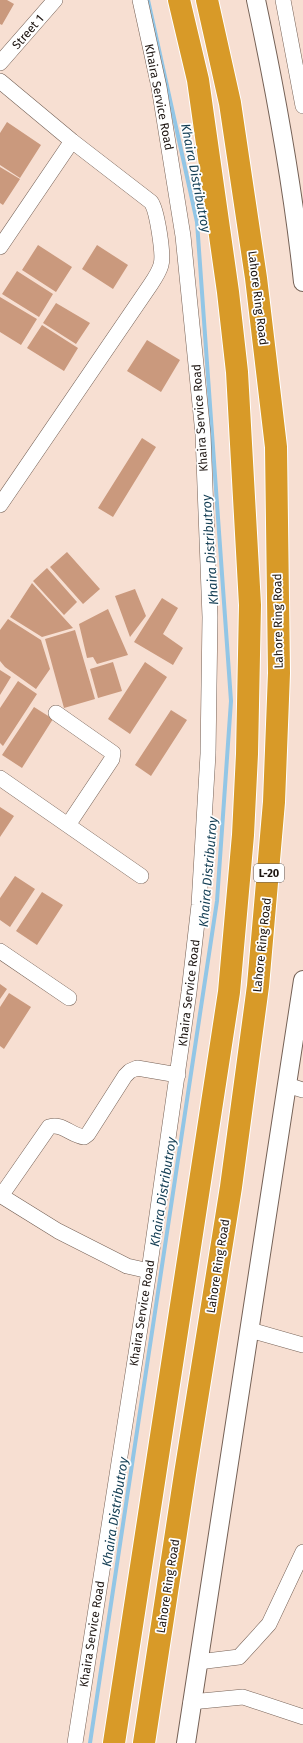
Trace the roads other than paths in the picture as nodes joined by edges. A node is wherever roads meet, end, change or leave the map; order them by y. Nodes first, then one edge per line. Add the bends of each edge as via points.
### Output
1 (55, 0) edge
2 (140, 0) edge
3 (179, 0) edge
4 (207, 0) edge
5 (256, 0) edge
6 (283, 0) edge
7 (7, 45) edge
8 (0, 63) edge
9 (0, 81) edge
10 (303, 106) edge
11 (72, 141) junction
12 (0, 247) edge
13 (303, 282) edge
14 (0, 505) edge
15 (56, 713) dead end
16 (0, 778) edge
17 (68, 825) junction
18 (141, 876) dead end
19 (0, 951) edge
20 (303, 980) edge
21 (69, 998) dead end
22 (178, 1074) junction
23 (295, 1088) edge
24 (1, 1195) edge
25 (149, 1271) junction
26 (250, 1330) junction
27 (303, 1345) edge
28 (303, 1552) edge
29 (198, 1662) junction
30 (191, 1702) junction
31 (303, 1717) edge
32 (75, 1743) edge
33 (114, 1743) edge
34 (144, 1743) edge
35 (186, 1743) edge

1 - 7 street, Street 1
2 - 22 street, Khaira Service Road via 159,86 183,236 203,434 209,594 208,754 199,905
3 - 33 highway, L-20 via 198,80 237,372 250,605 247,754 243,835 229,992
4 - 34 highway, Lahore Ring Road / L-20 via 230,103 256,278 276,447 279,673 274,802 258,986 232,1179
5 - 13 street via 281,125 295,210
6 - 10 street
7 - 8 street, Street 1
9 - 11 street
11 - 12 street
11 - 14 street via 151,202 154,207 162,265
15 - 17 street via 113,753 112,759
16 - 17 street
17 - 18 street
19 - 21 street
20 - 23 street
22 - 24 street via 137,1068 130,1071 88,1134 84,1137 59,1126 49,1127
22 - 25 street, Khaira Service Road
23 - 26 street
24 - 25 street via 58,1231 127,1266
25 - 32 street, Khaira Service Road
26 - 27 street
26 - 29 street
28 - 29 street via 269,1624 239,1657
29 - 30 street
30 - 31 street via 243,1697
30 - 35 street

